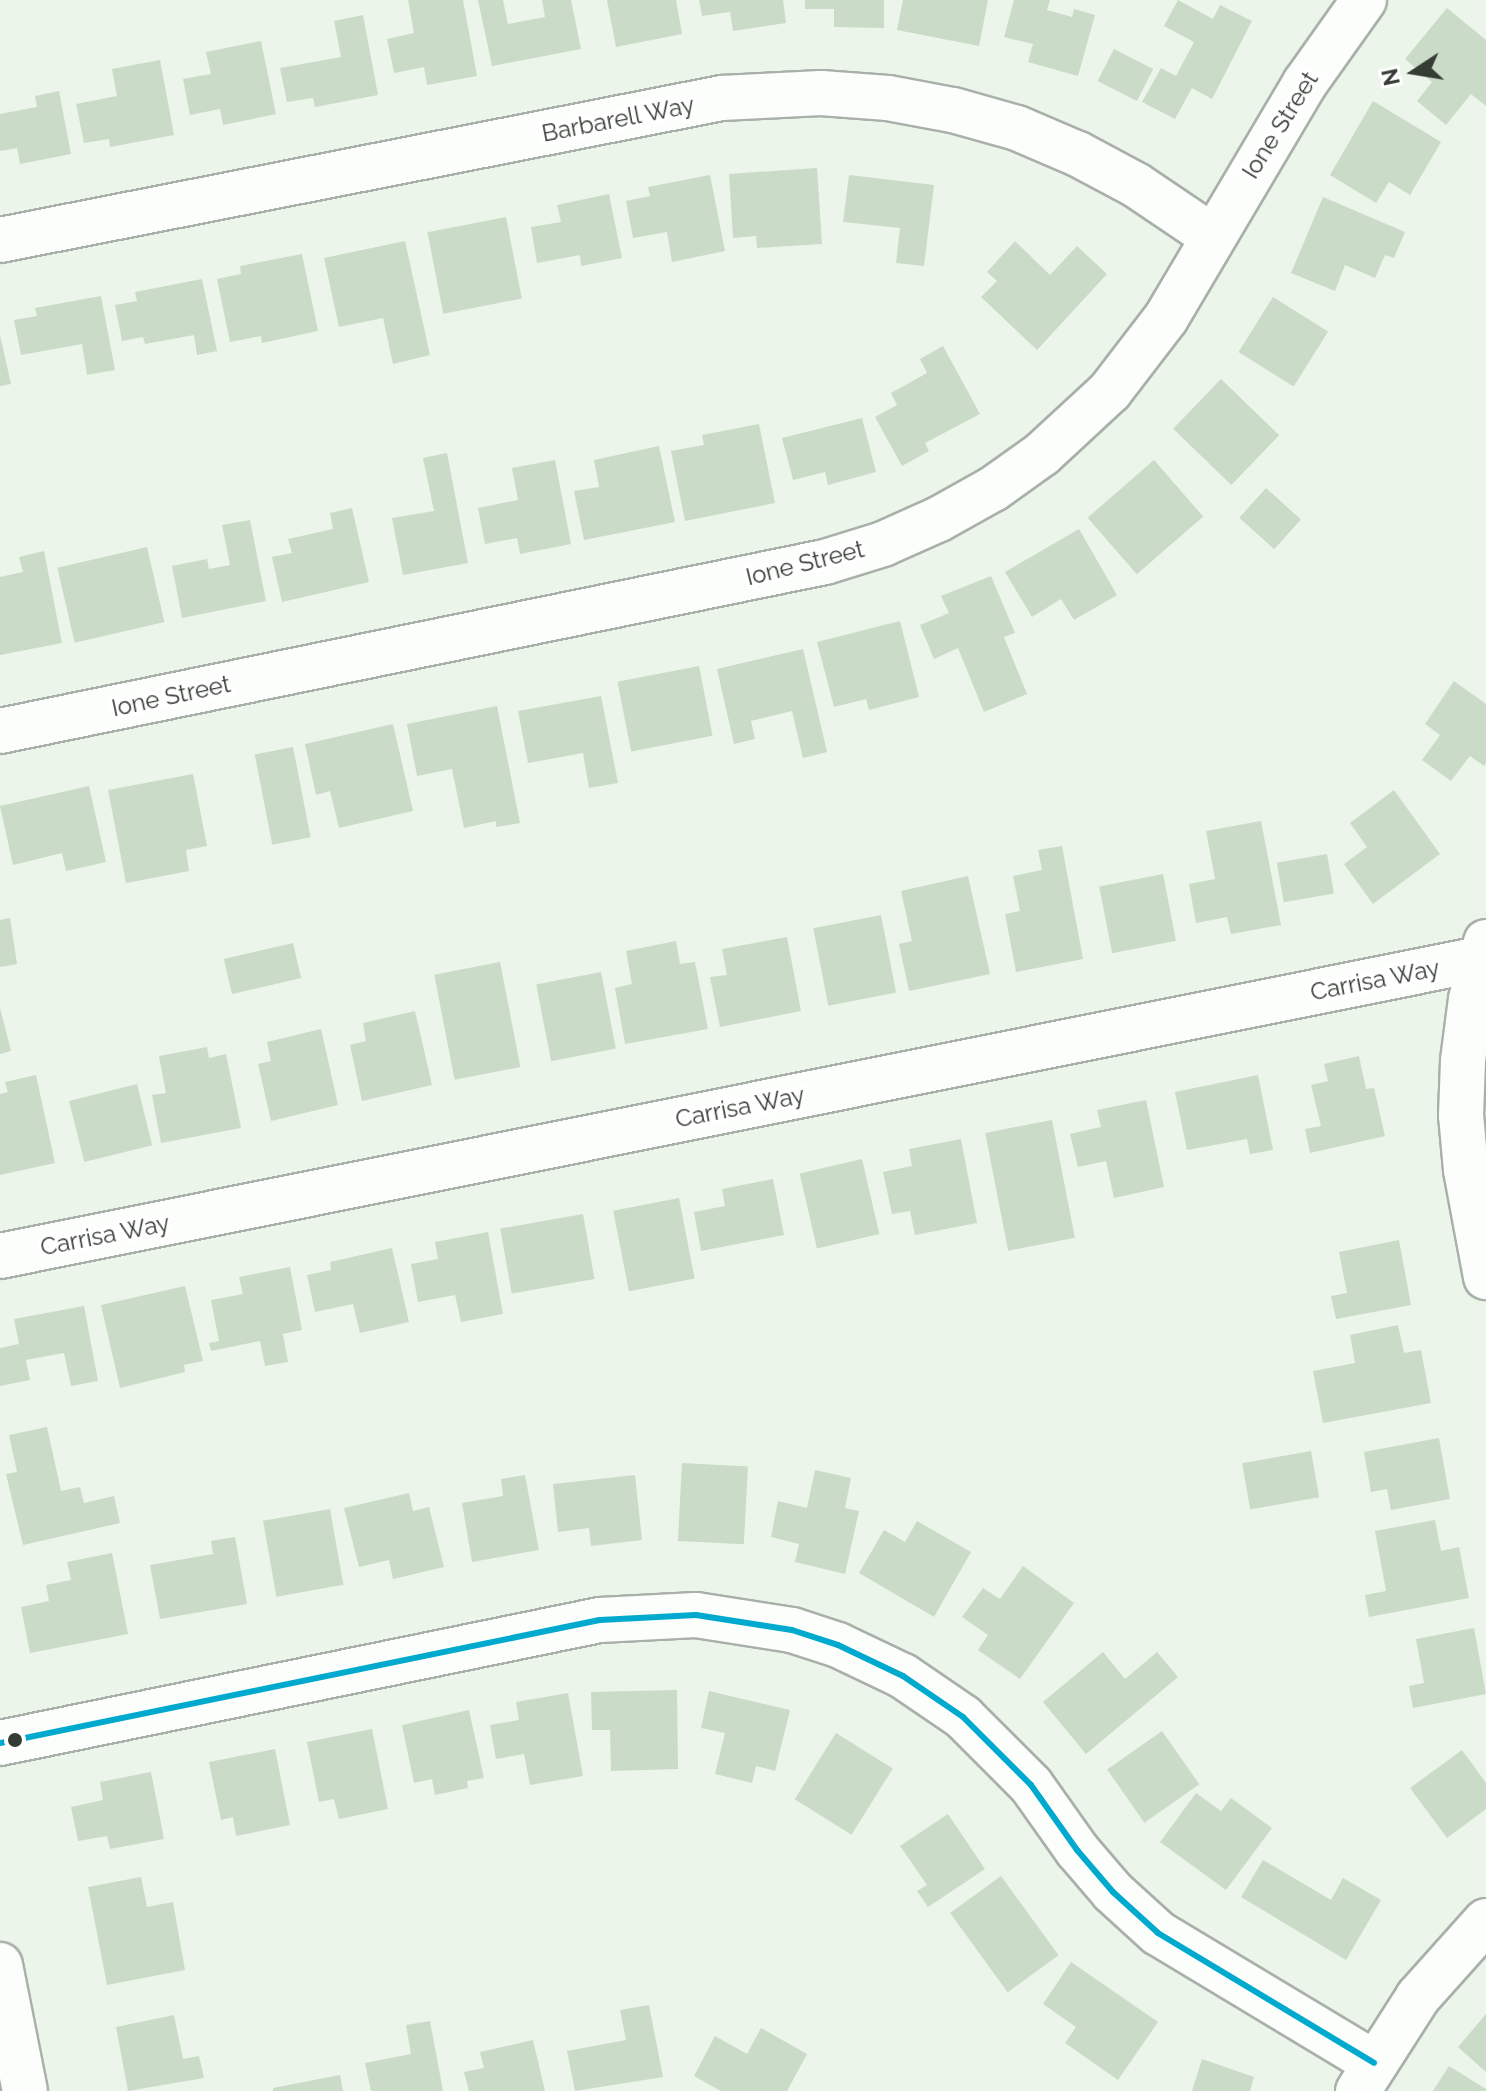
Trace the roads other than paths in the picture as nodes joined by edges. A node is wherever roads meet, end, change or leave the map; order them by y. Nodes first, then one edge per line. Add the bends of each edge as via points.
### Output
1 (1364, 0) edge
2 (1213, 237) junction
3 (0, 240) edge
4 (0, 731) edge
5 (1483, 951) edge
6 (0, 1256) edge
7 (1486, 1277) edge
8 (0, 1743) edge
9 (1486, 1921) edge
10 (3, 1991) edge
11 (1366, 2077) edge
12 (25, 2091) edge

1 - 2 street, Ione Street via 1305,83
2 - 3 street, Barbarell Way via 1136,185 1017,128 888,98 821,93 722,98
2 - 4 street, Ione Street via 1166,318 1110,391 1065,433 993,489 883,544 825,562
5 - 6 street, Carrisa Way
5 - 7 street via 1463,1061 1461,1115
8 - 11 street via 600,1620 696,1615 792,1630 903,1676 963,1717 1031,1785 1113,1892 1158,1933
9 - 11 street via 1418,1997
10 - 12 street

